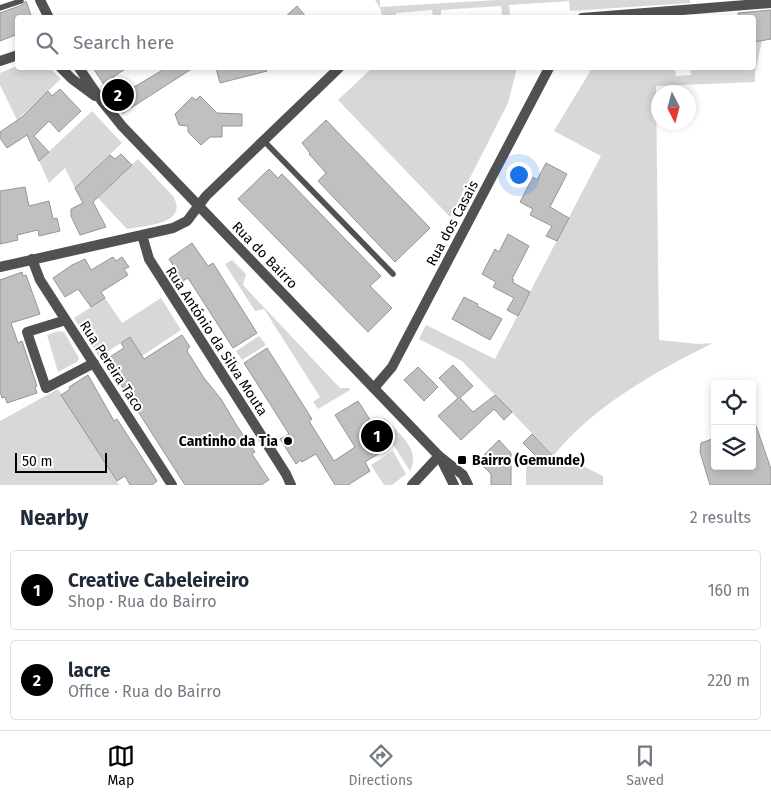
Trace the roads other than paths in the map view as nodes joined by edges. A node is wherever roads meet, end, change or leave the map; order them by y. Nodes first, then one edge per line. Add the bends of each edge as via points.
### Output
1 (40, 0) edge
2 (22, 1) edge
3 (771, 3) edge
4 (0, 8) edge
5 (47, 15) edge
6 (620, 15) edge
7 (15, 56) edge
8 (0, 61) edge
9 (63, 70) edge
10 (80, 70) edge
11 (336, 70) edge
12 (548, 70) edge
13 (101, 100) junction
14 (263, 140) junction
15 (199, 205) junction
16 (142, 235) junction
17 (32, 260) junction
18 (0, 266) edge
19 (393, 274) dead end
20 (66, 320) junction
21 (94, 363) junction
22 (374, 388) junction
23 (439, 456) junction
24 (172, 485) edge
25 (291, 485) edge
26 (412, 485) edge
27 (454, 485) edge
28 (468, 485) edge

1 - 5 street
2 - 4 lane
3 - 6 street
7 - 8 street
9 - 13 street
10 - 13 street, Rua do Bairro
11 - 14 street
12 - 22 street, Rua dos Casais via 392,367
13 - 15 street, Rua do Bairro
14 - 15 street
14 - 19 lane
15 - 16 street via 184,223
15 - 22 street, Rua do Bairro
16 - 17 street
16 - 25 street, Rua António da Silva Mouta via 148,260
17 - 18 street
17 - 20 street, Rua Pereira Taco via 37,274
20 - 21 street, Rua Pereira Taco
20 - 21 street via 27,332 46,388
21 - 24 street, Rua Pereira Taco
22 - 23 street, Rua do Bairro
23 - 26 street
23 - 27 street, Rua do Bairro
23 - 28 street, Rua do Bairro via 463,476

